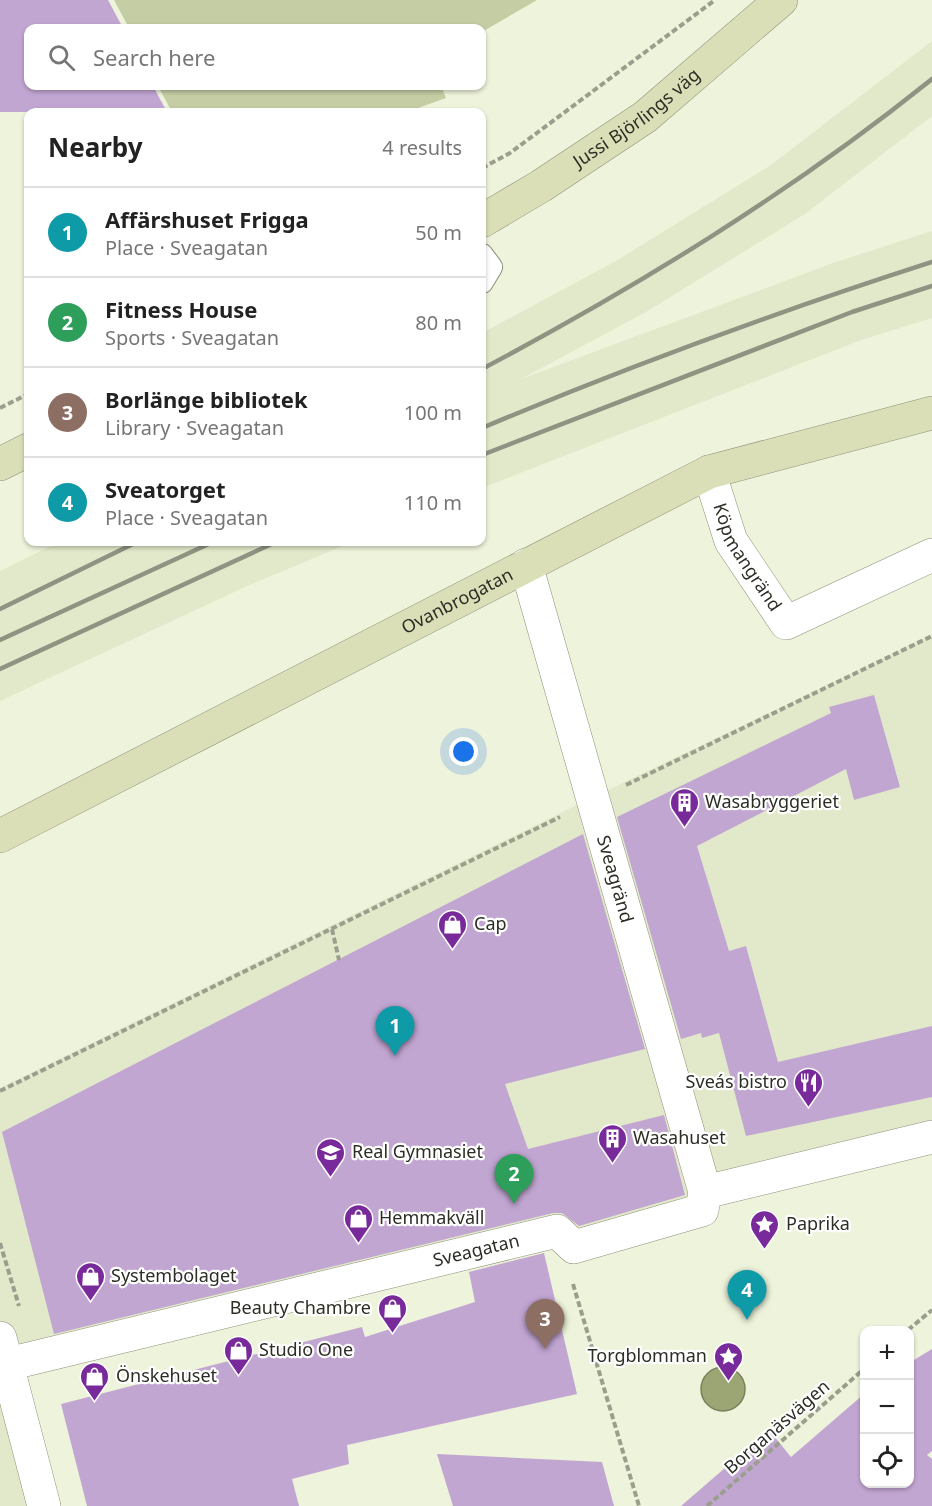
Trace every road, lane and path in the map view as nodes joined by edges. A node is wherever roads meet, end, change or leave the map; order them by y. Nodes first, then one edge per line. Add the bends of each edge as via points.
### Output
1 (715, 0) edge
2 (781, 0) edge
3 (486, 166) edge
4 (486, 219) edge
5 (486, 260) edge
6 (486, 275) edge
7 (24, 396) edge
8 (0, 408) edge
9 (932, 413) edge
10 (24, 452) edge
11 (0, 464) edge
12 (710, 472) junction
13 (932, 555) edge
14 (526, 565) junction
15 (932, 636) edge
16 (593, 801) junction
17 (0, 836) edge
18 (332, 929) junction
19 (339, 960) dead end
20 (0, 1091) edge
21 (932, 1137) edge
22 (705, 1192) junction
23 (557, 1231) junction
24 (0, 1243) edge
25 (932, 1310) edge
26 (913, 1326) edge
27 (11, 1356) edge
28 (860, 1372) edge
29 (44, 1506) edge
30 (639, 1506) edge
31 (707, 1506) edge

1 - 3 path via 510,153
2 - 4 street, Jussi Björlings väg via 645,117
5 - 6 lane via 491,267
7 - 8 path
9 - 12 street, Ovanbrogatan
10 - 11 street
12 - 13 street, Köpmangränd via 731,541 786,623
12 - 14 street, Ovanbrogatan
14 - 16 street, Sveagränd
14 - 17 street, Ovanbrogatan
15 - 16 path
16 - 18 path
16 - 22 street, Sveagränd
18 - 19 path
18 - 20 path
21 - 22 street
22 - 23 street via 702,1210 574,1247
23 - 27 street, Sveagatan
23 - 30 path
24 - 27 path
25 - 26 path
27 - 29 street
28 - 31 path, Borganäsvägen

